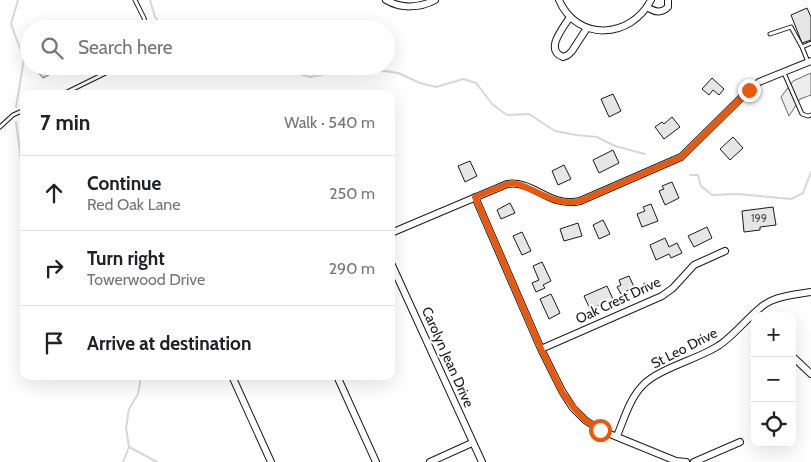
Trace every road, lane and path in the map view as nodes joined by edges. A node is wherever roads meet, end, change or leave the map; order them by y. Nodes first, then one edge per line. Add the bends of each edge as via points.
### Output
1 (135, 0) edge
2 (386, 0) edge
3 (435, 0) edge
4 (560, 0) edge
5 (651, 0) edge
6 (668, 0) edge
7 (647, 7) junction
8 (570, 18) junction
9 (144, 20) edge
10 (587, 28) junction
11 (770, 34) dead end
12 (811, 43) edge
13 (802, 47) junction
14 (810, 61) edge
15 (784, 72) junction
16 (102, 75) edge
17 (71, 90) edge
18 (20, 112) edge
19 (811, 115) edge
20 (0, 127) edge
21 (475, 197) junction
22 (395, 231) edge
23 (725, 251) dead end
24 (395, 272) edge
25 (811, 292) edge
26 (758, 312) edge
27 (751, 321) edge
28 (541, 349) junction
29 (793, 357) edge
30 (811, 374) edge
31 (234, 380) edge
32 (339, 380) edge
33 (617, 436) junction
34 (740, 442) dead end
35 (472, 443) junction
36 (271, 462) edge
37 (376, 462) edge
38 (430, 462) edge
39 (482, 462) edge
40 (686, 462) edge
41 (694, 462) edge

1 - 9 lane
2 - 3 street via 410,7
4 - 8 street
5 - 7 street
6 - 7 street via 664,11 656,12
7 - 10 street via 623,28 610,31
8 - 10 street
8 - 10 street via 554,45 558,55 568,55
11 - 13 lane via 791,27
12 - 13 lane
13 - 14 lane
14 - 15 street
15 - 19 lane via 802,114
15 - 21 street via 759,82 749,90 681,157 580,201 559,202 514,183
16 - 17 lane
18 - 20 lane
21 - 22 street
21 - 28 street
23 - 28 street, Oak Crest Drive via 694,265 662,296
24 - 35 street, Carolyn Jean Drive
25 - 26 street, St Leo Drive via 772,300
27 - 33 street, St Leo Drive via 716,348 643,384
28 - 33 street via 562,392 574,408 600,430
29 - 30 street
31 - 36 street
32 - 37 street
33 - 40 street via 676,461
34 - 41 street
35 - 38 street
35 - 39 street, Carolyn Jean Drive

